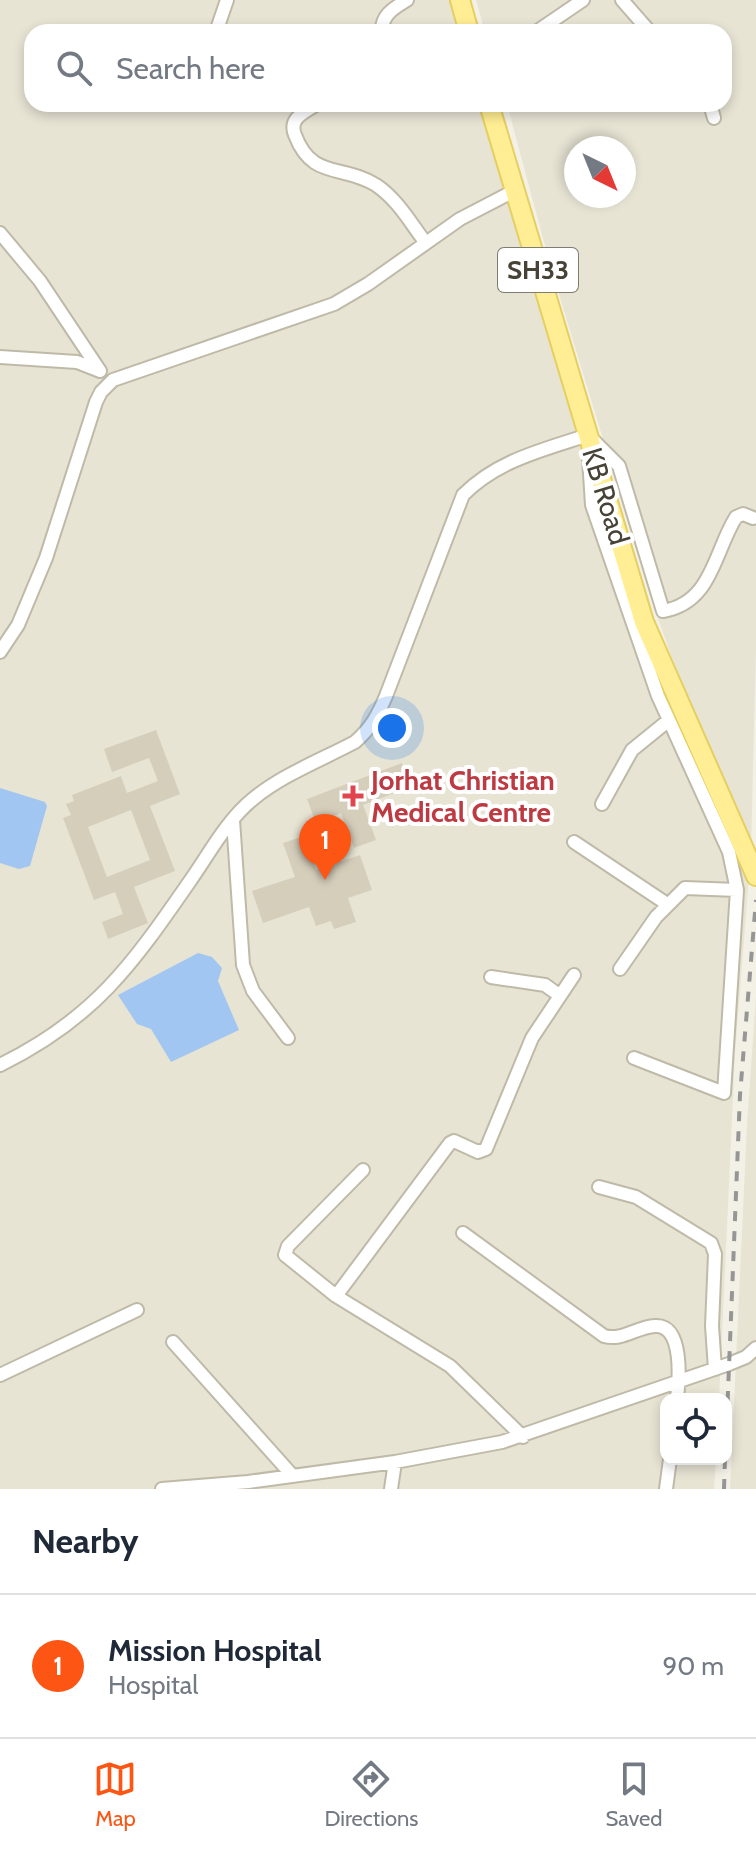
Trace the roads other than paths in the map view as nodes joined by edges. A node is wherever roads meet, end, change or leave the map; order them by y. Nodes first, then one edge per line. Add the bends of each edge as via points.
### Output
1 (227, 0) edge
2 (407, 0) edge
3 (460, 0) edge
4 (583, 0) edge
5 (622, 0) edge
6 (219, 24) edge
7 (382, 24) edge
8 (467, 24) edge
9 (548, 24) edge
10 (643, 24) edge
11 (304, 112) edge
12 (491, 112) edge
13 (712, 112) edge
14 (714, 118) dead end
15 (514, 191) junction
16 (0, 233) edge
17 (425, 242) junction
18 (0, 357) edge
19 (100, 371) junction
20 (113, 380) junction
21 (588, 435) junction
22 (753, 518) dead end
23 (0, 652) edge
24 (669, 720) junction
25 (602, 804) dead end
26 (233, 820) junction
27 (574, 842) dead end
28 (756, 876) edge
29 (737, 890) junction
30 (667, 904) junction
31 (620, 969) dead end
32 (574, 975) dead end
33 (491, 977) dead end
34 (559, 995) junction
35 (288, 1038) dead end
36 (634, 1058) dead end
37 (0, 1065) edge
38 (363, 1170) dead end
39 (599, 1187) dead end
40 (463, 1233) dead end
41 (336, 1296) junction
42 (137, 1310) dead end
43 (173, 1342) dead end
44 (756, 1348) edge
45 (715, 1369) junction
46 (0, 1375) edge
47 (679, 1381) junction
48 (678, 1393) edge
49 (523, 1437) junction
50 (395, 1462) junction
51 (669, 1465) edge
52 (292, 1475) junction
53 (162, 1489) edge
54 (391, 1489) edge
55 (666, 1489) edge

1 - 6 street
2 - 7 street via 388,13
3 - 8 main road
4 - 9 street
5 - 10 street
11 - 17 street via 293,129 304,155 314,164 373,183
12 - 15 main road, KB Road / SH33
13 - 14 street
15 - 17 street
15 - 21 main road, KB Road / SH33
16 - 19 street via 40,281
17 - 20 street via 334,304
18 - 19 street via 77,362
19 - 20 street
20 - 23 street via 96,402 46,558 18,625
21 - 22 street via 619,466 663,611 698,593 736,517
21 - 24 street via 592,505
21 - 26 street via 502,465 463,495 376,719 355,742 270,788
21 - 28 main road, KB Road / SH33 via 644,622
24 - 25 street via 632,750
24 - 29 street via 729,852
26 - 35 street via 243,965 253,991
26 - 37 street via 146,945 108,989 59,1032
27 - 30 street
29 - 30 street via 690,886
29 - 36 street via 724,1093
30 - 31 street
32 - 34 street
33 - 34 street via 545,985
34 - 41 street via 532,1038 486,1149 478,1152 450,1143
38 - 41 street via 284,1250 288,1259
39 - 45 street via 636,1197 711,1243
40 - 47 street via 604,1336 663,1328 674,1340
41 - 49 street via 450,1366
42 - 46 street
43 - 52 street
44 - 45 street
45 - 47 street
47 - 48 street
47 - 49 street
49 - 50 street
50 - 52 street
50 - 54 street
51 - 55 street
52 - 53 street

